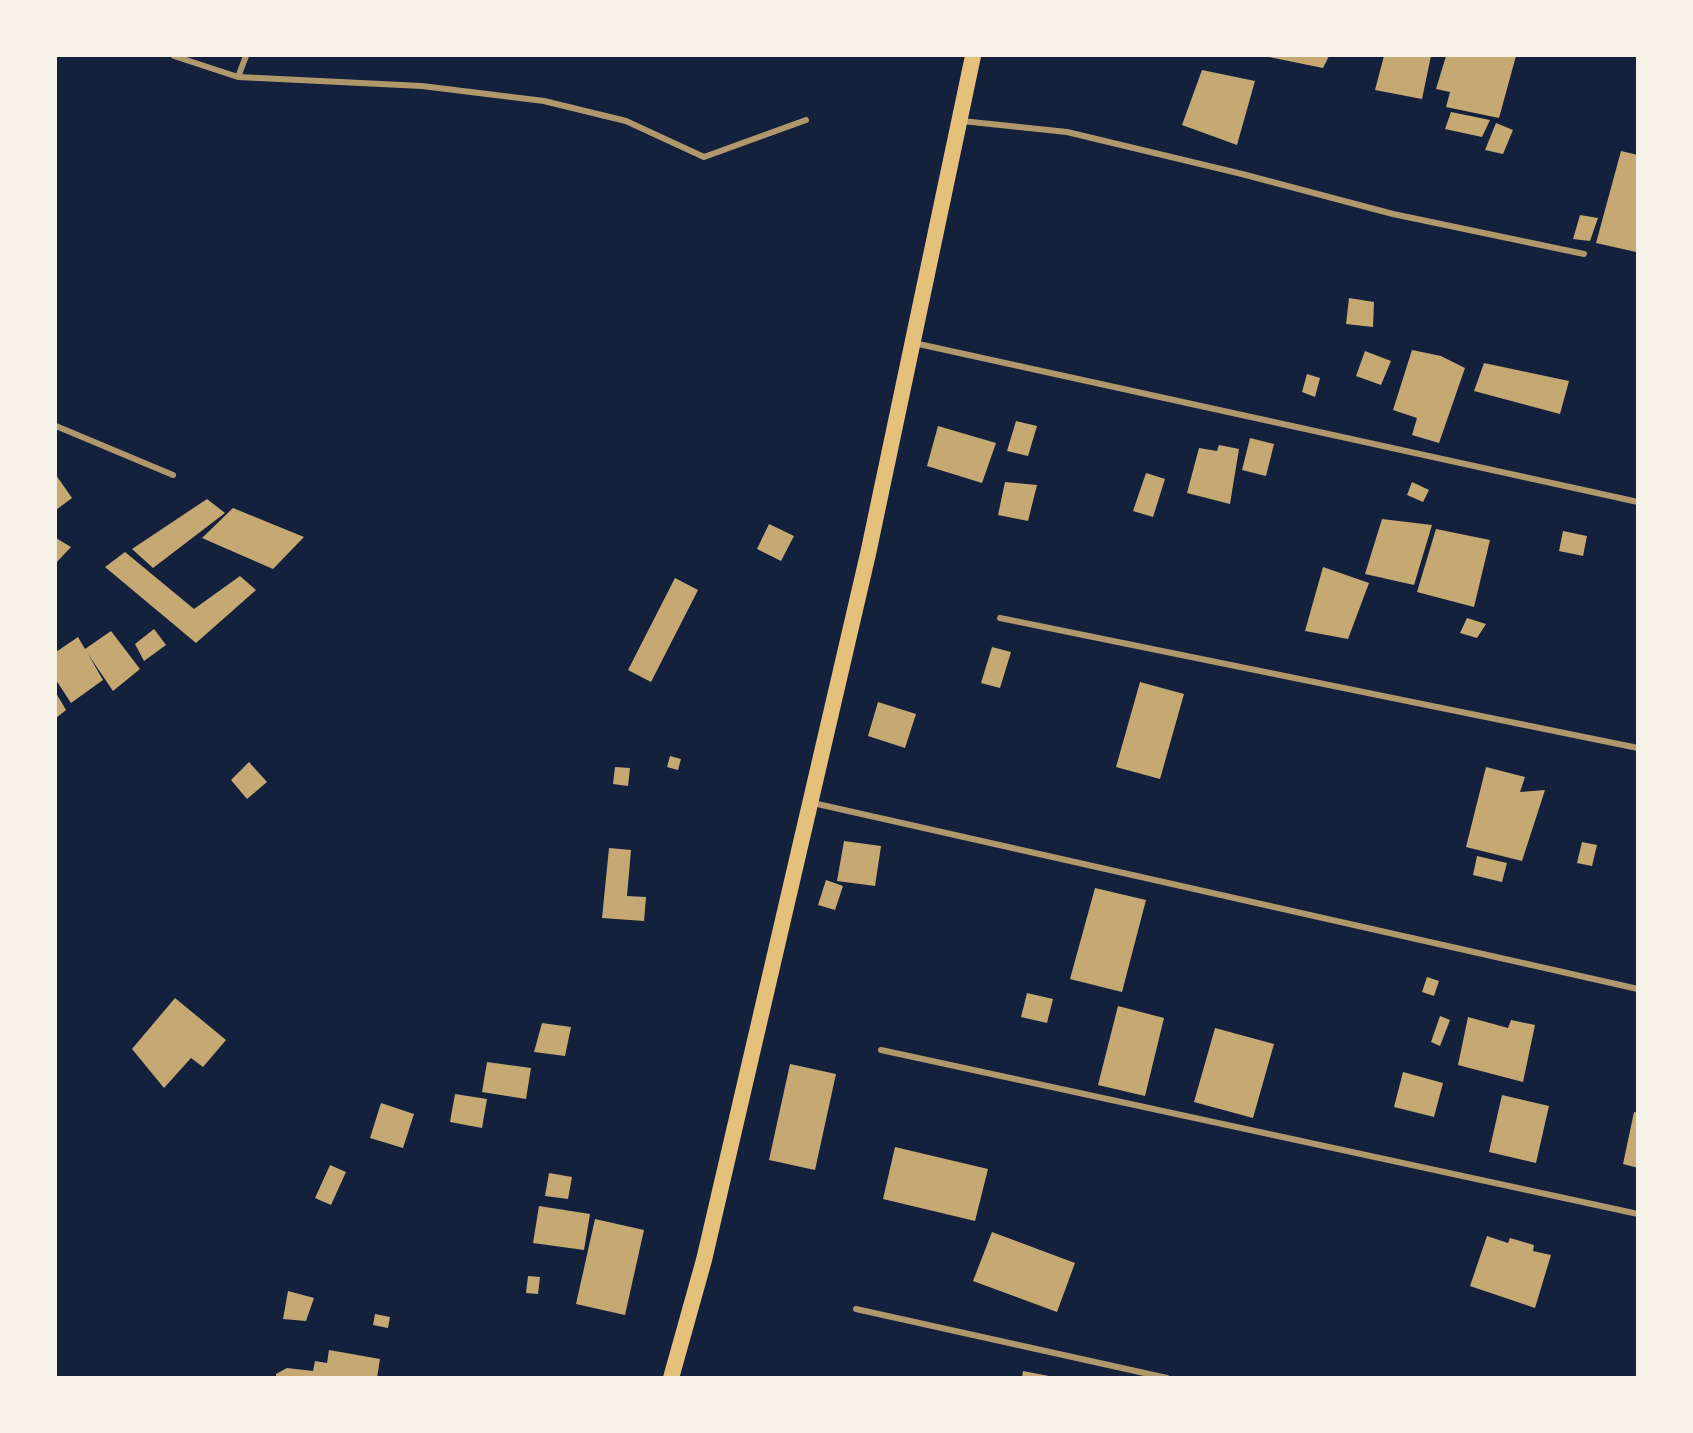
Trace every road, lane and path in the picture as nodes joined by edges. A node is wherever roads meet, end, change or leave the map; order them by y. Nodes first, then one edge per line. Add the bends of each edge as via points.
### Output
1 (174, 56) edge
2 (246, 56) edge
3 (973, 56) edge
4 (238, 77) junction
5 (806, 120) dead end
6 (958, 121) junction
7 (1584, 254) dead end
8 (911, 343) junction
9 (56, 426) edge
10 (172, 475) dead end
11 (1638, 502) edge
12 (1000, 618) dead end
13 (1638, 748) edge
14 (810, 802) junction
15 (1638, 989) edge
16 (880, 1050) dead end
17 (1638, 1214) edge
18 (856, 1309) dead end
19 (671, 1377) edge
20 (1167, 1377) edge

1 - 4 street
2 - 4 street
3 - 6 highway
4 - 5 street via 422,86 544,101 626,121 704,157
6 - 7 street via 1067,132 1393,214
6 - 8 highway
8 - 11 street
8 - 14 highway via 868,554
9 - 10 street
12 - 13 street
14 - 15 street
14 - 19 highway via 704,1260
16 - 17 street
18 - 20 street

